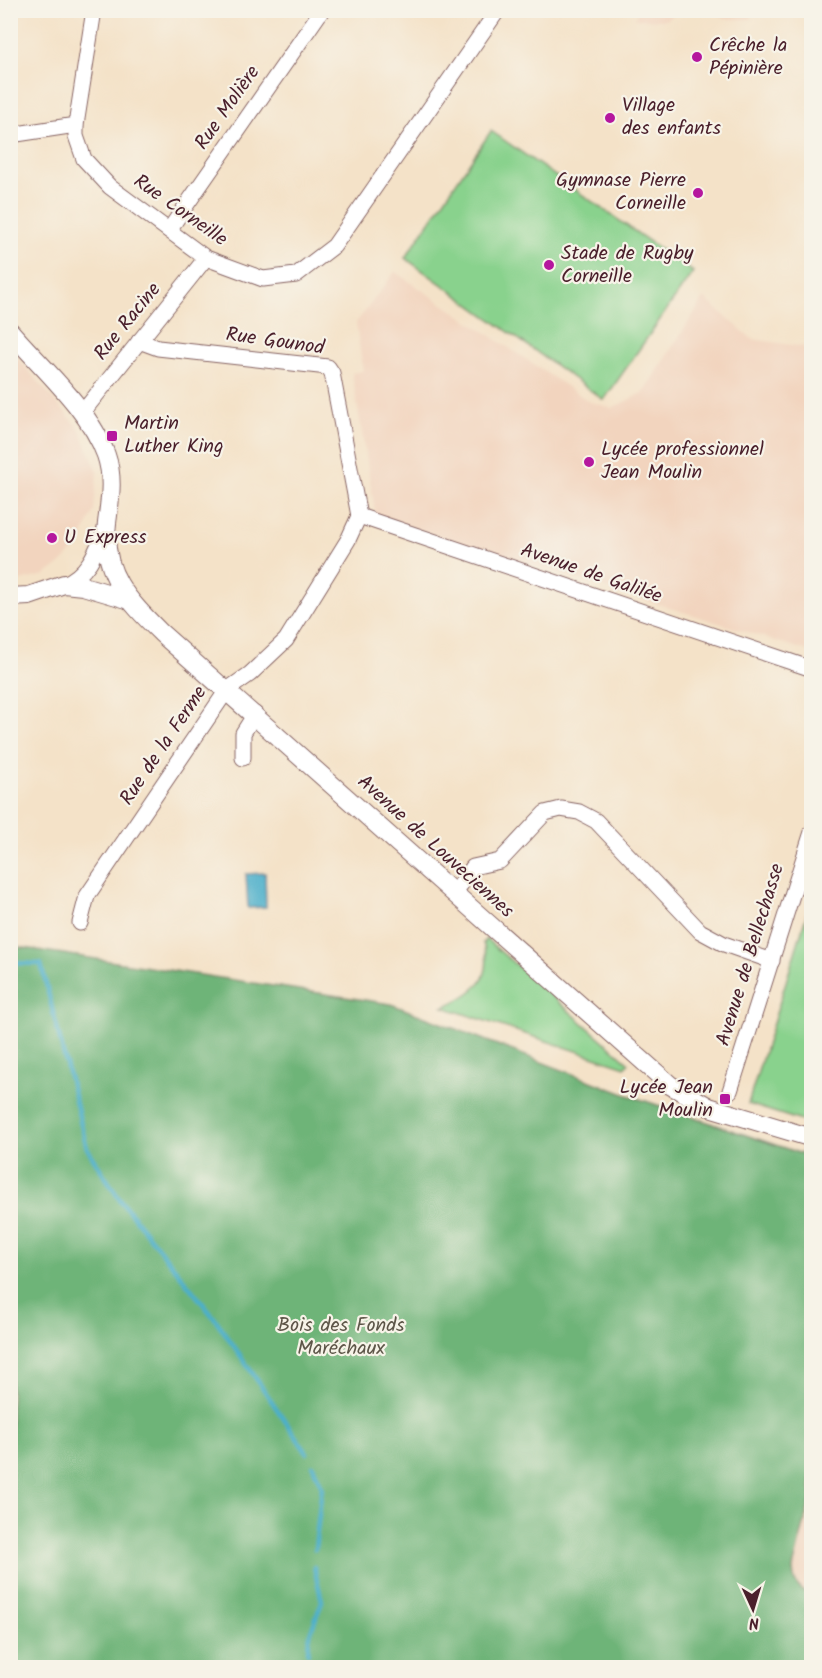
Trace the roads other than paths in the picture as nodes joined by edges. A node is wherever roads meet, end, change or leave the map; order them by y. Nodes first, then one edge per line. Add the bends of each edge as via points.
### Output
1 (94, 10) edge
2 (322, 10) edge
3 (498, 10) edge
4 (76, 125) junction
5 (10, 135) edge
6 (169, 230) junction
7 (206, 258) junction
8 (10, 331) edge
9 (139, 341) junction
10 (82, 413) junction
11 (359, 516) junction
12 (107, 524) junction
13 (64, 584) junction
14 (10, 597) edge
15 (127, 599) junction
16 (812, 669) edge
17 (227, 690) junction
18 (255, 714) junction
19 (243, 758) dead end
20 (812, 831) edge
21 (454, 894) junction
22 (80, 923) dead end
23 (772, 961) junction
24 (730, 1091) dead end
25 (812, 1138) edge

1 - 4 street, Rue Corneille
2 - 6 street, Rue Molière
3 - 7 street, Rue Corneille via 334,246 296,275 263,279
4 - 5 street
4 - 6 street, Rue Corneille via 84,159 110,188
6 - 7 street, Rue Corneille
7 - 9 street, Rue Racine
8 - 10 street, Avenue de Louveciennes
9 - 10 street, Rue Racine
9 - 11 street, Rue Gounod via 158,348 328,367
10 - 12 street, Avenue de Louveciennes via 100,440 110,468 112,500
11 - 16 street, Avenue de Galilée
11 - 17 street, Rue de la Ferme via 286,640
12 - 13 street via 83,572
12 - 15 street, Avenue de Louveciennes via 106,553
13 - 14 street via 29,596
13 - 15 street, Avenue de Louveciennes
15 - 17 street, Avenue de Louveciennes
17 - 18 street, Avenue de Louveciennes
17 - 22 street, Rue de la Ferme via 87,896
18 - 19 street via 243,734
18 - 21 street, Avenue de Louveciennes
20 - 23 street, Avenue de Bellechasse
21 - 23 street via 473,867 500,861 545,813 561,809 579,812 596,821 700,931
21 - 25 street, Avenue de Louveciennes via 670,1085 725,1113
23 - 24 street, Avenue de Bellechasse

